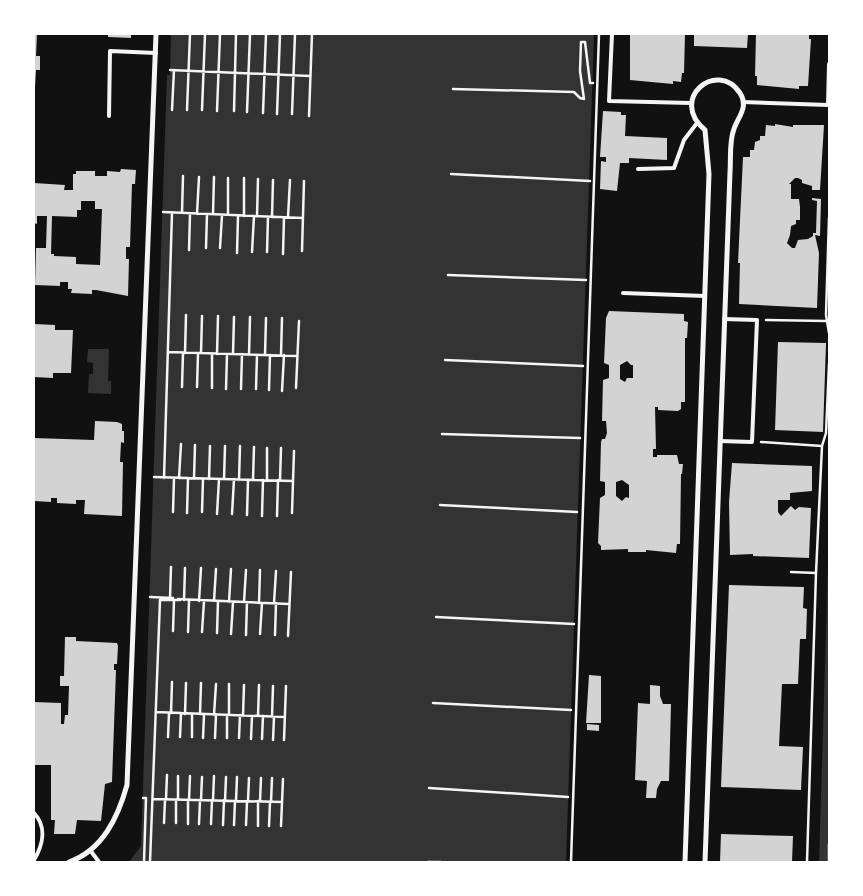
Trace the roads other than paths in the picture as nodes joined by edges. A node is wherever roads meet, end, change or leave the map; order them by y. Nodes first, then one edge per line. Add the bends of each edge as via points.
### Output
1 (156, 34) edge
2 (612, 34) edge
3 (156, 53) junction
4 (829, 64) edge
5 (743, 102) junction
6 (691, 103) junction
7 (109, 116) dead end
8 (697, 123) junction
9 (638, 169) dead end
10 (623, 293) dead end
11 (705, 296) junction
12 (724, 319) junction
13 (720, 441) junction
14 (34, 813) edge
15 (90, 850) junction
16 (34, 860) edge
17 (69, 862) edge
18 (99, 862) edge
19 (684, 862) edge
20 (705, 862) edge

1 - 3 street
2 - 6 lane via 609,101
3 - 7 lane via 110,51
3 - 15 street via 127,785 119,812 107,833
4 - 5 lane via 828,104
5 - 6 street via 734,86 723,80 713,80 695,92
5 - 12 street via 743,112 734,129 730,172
6 - 8 street
8 - 9 lane via 684,140 674,168
8 - 11 street via 705,130 709,174
10 - 11 lane
11 - 19 street
12 - 13 street
12 - 13 lane via 757,320 752,442
13 - 20 street
14 - 16 lane via 42,827 43,839
15 - 17 street
15 - 18 lane

